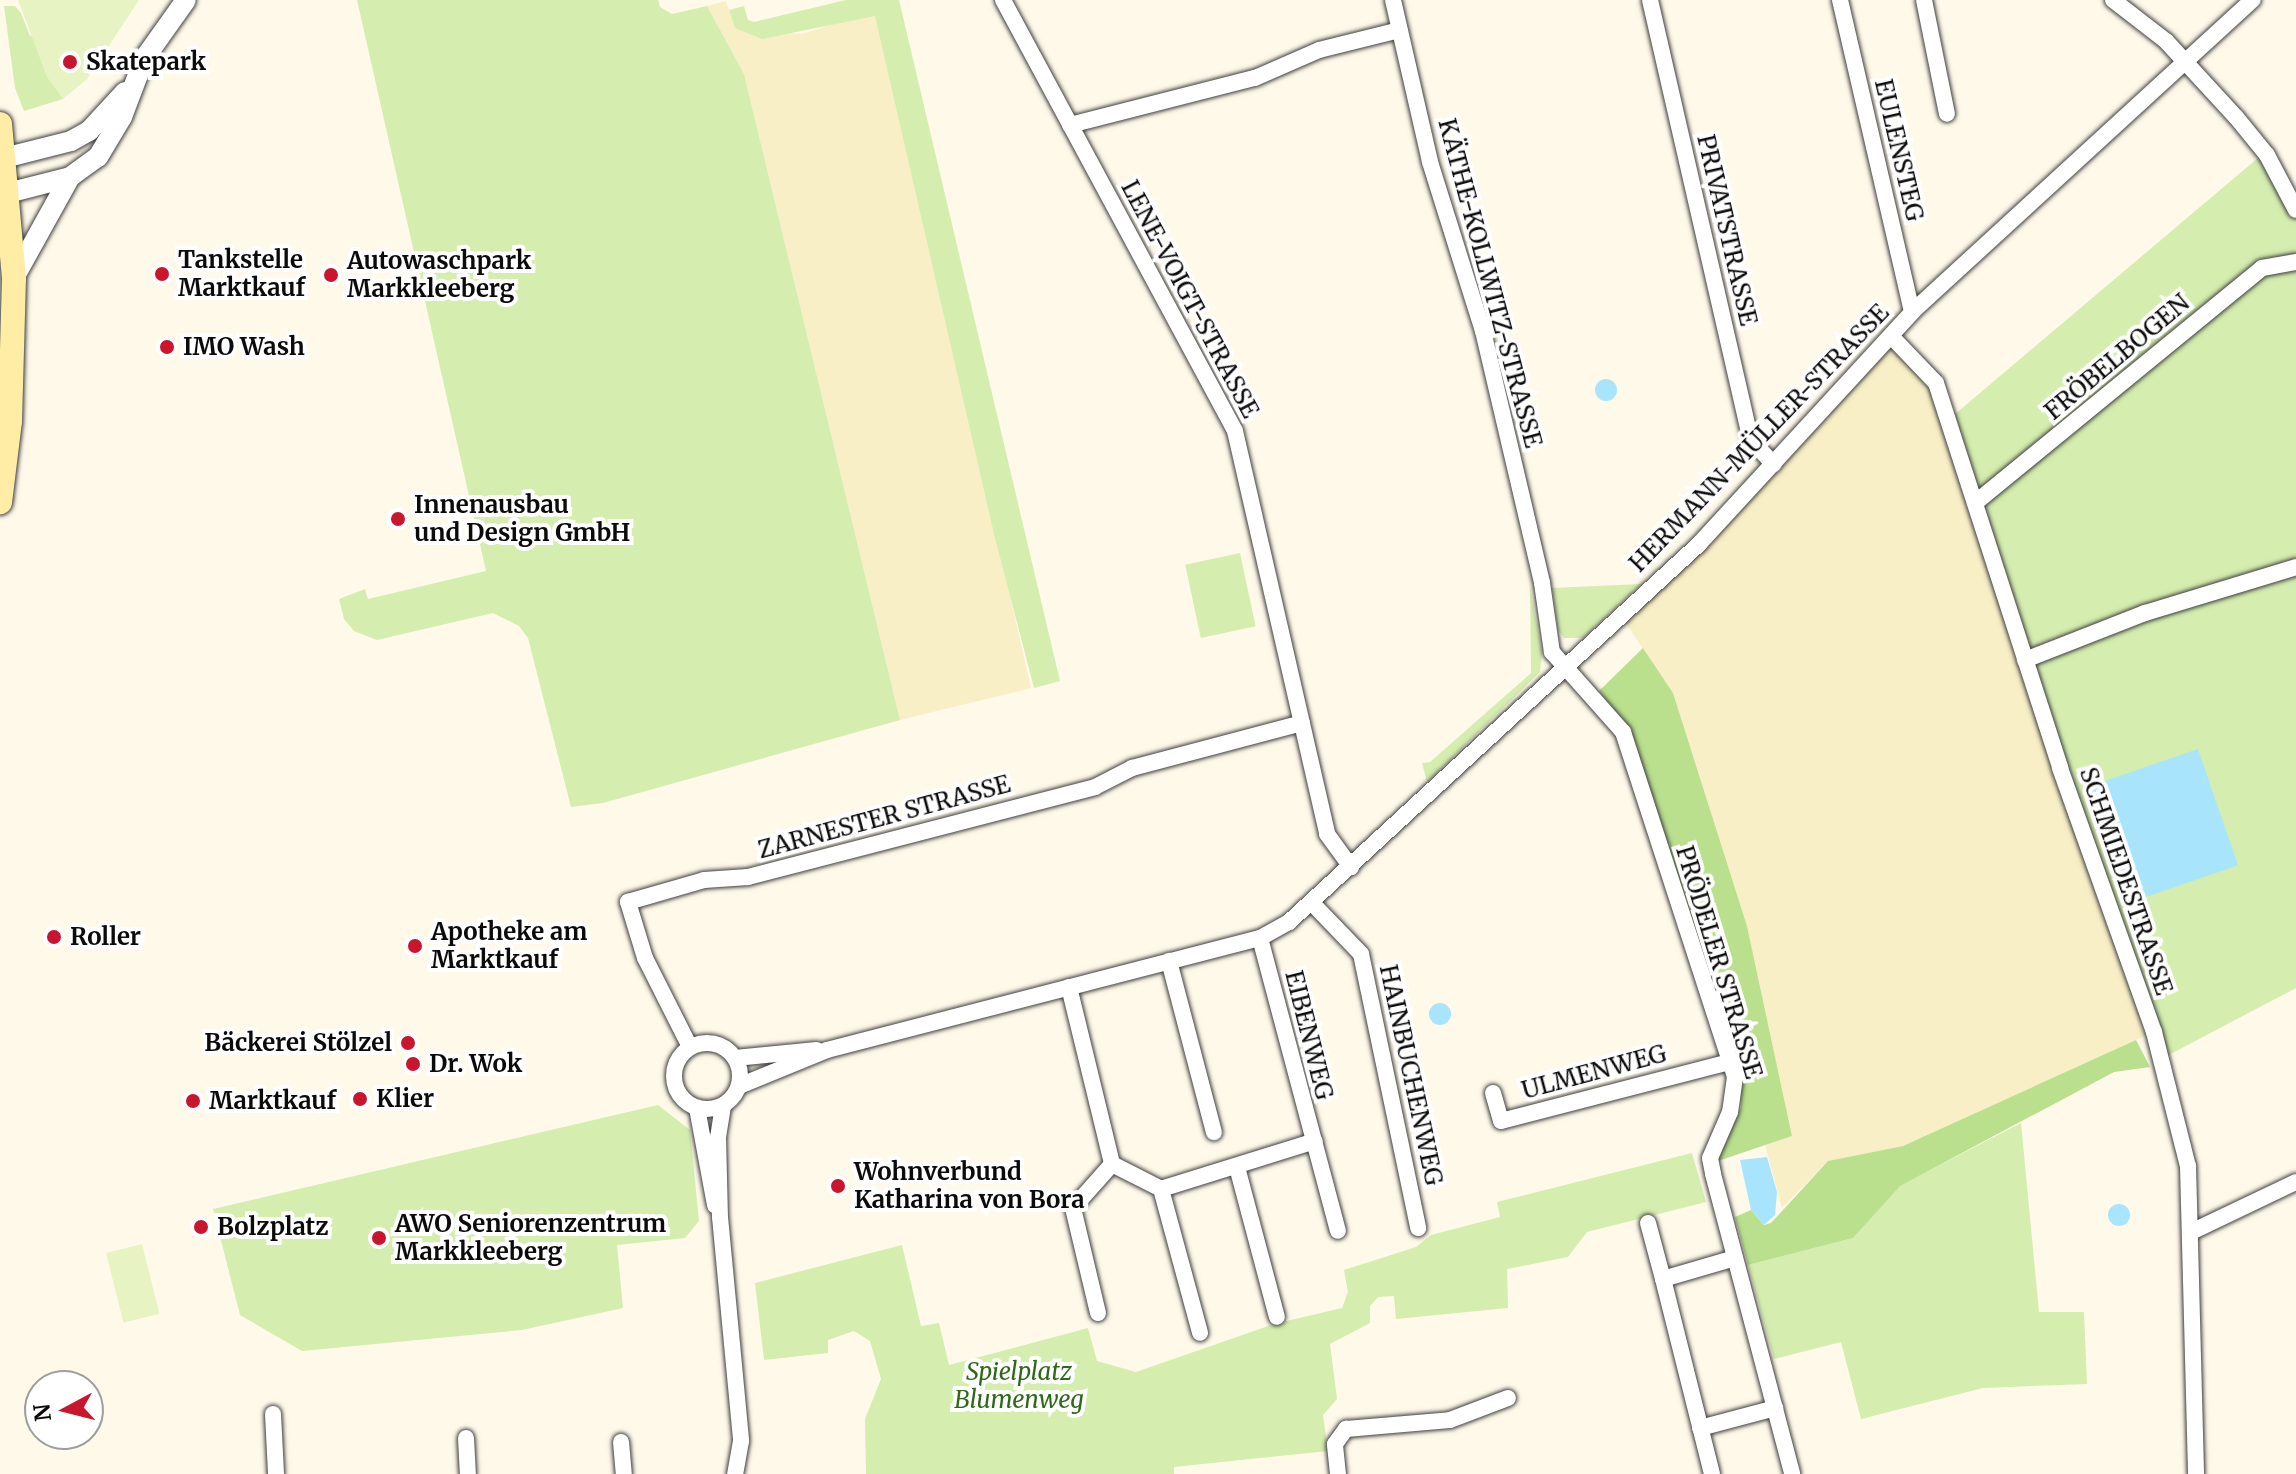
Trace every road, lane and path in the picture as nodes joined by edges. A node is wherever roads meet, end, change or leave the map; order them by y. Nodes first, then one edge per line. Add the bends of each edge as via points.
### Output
1 (186, 0) edge
2 (1003, 0) edge
3 (1393, 0) edge
4 (1650, 0) edge
5 (1840, 0) edge
6 (1924, 0) edge
7 (2113, 0) edge
8 (2253, 0) edge
9 (1400, 30) junction
10 (2182, 61) junction
11 (133, 83) junction
12 (1947, 114) dead end
13 (0, 124) edge
14 (1070, 125) junction
15 (2, 158) edge
16 (70, 177) junction
17 (4, 194) edge
18 (2296, 210) edge
19 (2296, 262) edge
20 (14, 278) junction
21 (1912, 312) junction
22 (1891, 336) junction
23 (1773, 464) junction
24 (0, 502) edge
25 (1975, 503) junction
26 (2296, 567) edge
27 (2025, 660) junction
28 (1564, 669) junction
29 (1302, 723) junction
30 (1351, 867) junction
31 (1312, 903) junction
32 (1260, 938) junction
33 (1169, 961) junction
34 (1069, 987) junction
35 (690, 1047) junction
36 (827, 1050) junction
37 (735, 1058) junction
38 (1729, 1062) junction
39 (739, 1086) junction
40 (1493, 1093) dead end
41 (723, 1106) junction
42 (697, 1108) junction
43 (1214, 1132) dead end
44 (1315, 1141) junction
45 (1112, 1164) junction
46 (1237, 1167) junction
47 (2296, 1182) edge
48 (1161, 1189) junction
49 (720, 1217) junction
50 (1648, 1223) dead end
51 (1418, 1228) dead end
52 (1338, 1231) dead end
53 (2191, 1232) junction
54 (1735, 1258) junction
55 (1663, 1279) junction
56 (1098, 1313) dead end
57 (1277, 1317) dead end
58 (1200, 1333) dead end
59 (1508, 1398) dead end
60 (1775, 1408) junction
61 (273, 1414) dead end
62 (1700, 1428) junction
63 (466, 1438) dead end
64 (621, 1442) dead end
65 (276, 1474) edge
66 (468, 1474) edge
67 (624, 1474) edge
68 (735, 1474) edge
69 (1338, 1474) edge
70 (1712, 1474) edge
71 (1792, 1474) edge
72 (2196, 1474) edge

1 - 11 street
2 - 14 street, LENE-VOIGT-STRASSE
3 - 9 street, KÄTHE-KOLLWITZ-STRASSE
4 - 23 street, PRIVATSTRASSE via 1751,440
5 - 21 street, EULENSTEG
6 - 12 street
7 - 10 street via 2166,41
8 - 10 street, HERMANN-MÜLLER-STRASSE
9 - 14 street via 1319,50 1255,78
9 - 28 street, KÄTHE-KOLLWITZ-STRASSE via 1430,162 1483,331 1542,583 1552,652
10 - 18 street via 2267,155
10 - 21 street, HERMANN-MÜLLER-STRASSE
11 - 15 street via 89,131 56,146
11 - 16 street via 110,143
13 - 15 main road
14 - 29 street, LENE-VOIGT-STRASSE via 1235,431
15 - 17 main road
16 - 17 street
16 - 20 street
17 - 20 main road
19 - 25 street, FRÖBELBOGEN via 2262,268
20 - 24 main road via 10,421
21 - 22 street, HERMANN-MÜLLER-STRASSE
22 - 23 street, HERMANN-MÜLLER-STRASSE
22 - 25 street, SCHMIEDESTRASSE via 1936,383
23 - 28 street, HERMANN-MÜLLER-STRASSE via 1699,544
25 - 27 street, SCHMIEDESTRASSE
26 - 27 street via 2145,613
27 - 53 street, SCHMIEDESTRASSE via 2154,1032 2188,1166
28 - 30 street, HERMANN-MÜLLER-STRASSE
28 - 38 street, PRÖDELER STRASSE via 1623,732
29 - 30 street, LENE-VOIGT-STRASSE via 1327,834
29 - 35 street, ZARNESTER STRASSE via 1132,768 1080,791 748,877 704,880 628,902 645,958
30 - 31 street, HERMANN-MÜLLER-STRASSE
31 - 32 street, HERMANN-MÜLLER-STRASSE
31 - 51 street, HAINBUCHENWEG via 1361,954
32 - 33 street, HERMANN-MÜLLER-STRASSE
32 - 44 street, EIBENWEG via 1305,1120
33 - 34 street, HERMANN-MÜLLER-STRASSE
33 - 43 street
34 - 36 street, HERMANN-MÜLLER-STRASSE
34 - 45 street
35 - 37 street via 715,1044
35 - 42 street via 678,1059 674,1081 682,1098
36 - 37 street, HERMANN-MÜLLER-STRASSE
36 - 39 street, HERMANN-MÜLLER-STRASSE
37 - 39 street
38 - 40 street, ULMENWEG via 1501,1121
38 - 54 street, PRÖDELER STRASSE via 1735,1097 1710,1158
39 - 41 street
41 - 42 street
41 - 49 street via 718,1137
42 - 49 street
44 - 46 street
44 - 52 street, EIBENWEG
45 - 48 street
45 - 56 street via 1073,1208
46 - 48 street
46 - 57 street
47 - 53 street
48 - 58 street
49 - 68 street via 741,1441
50 - 55 street
53 - 72 street, SCHMIEDESTRASSE
54 - 55 street
54 - 60 street, PRÖDELER STRASSE
55 - 62 street
59 - 69 street via 1450,1420 1346,1429 1335,1444
60 - 62 street
60 - 71 street, PRÖDELER STRASSE
61 - 65 street
62 - 70 street
63 - 66 street
64 - 67 street

